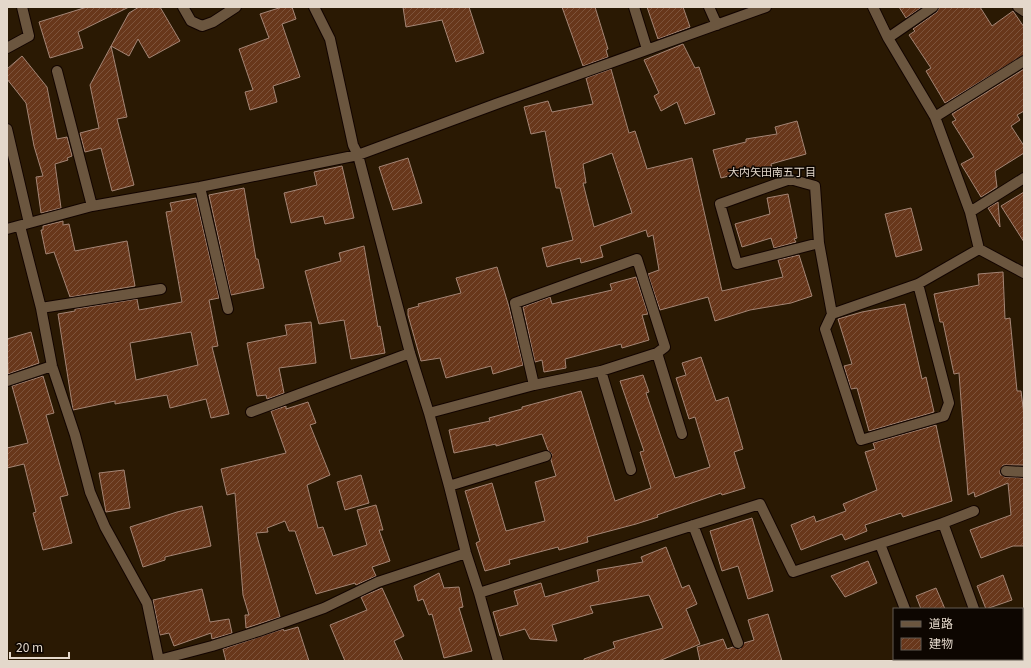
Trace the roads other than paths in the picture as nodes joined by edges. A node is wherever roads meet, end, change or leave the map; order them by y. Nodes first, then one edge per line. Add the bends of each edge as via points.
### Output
1 (22, 7) edge
2 (183, 7) edge
3 (236, 7) edge
4 (314, 7) edge
5 (634, 7) edge
6 (709, 7) edge
7 (766, 7) edge
8 (872, 7) edge
9 (933, 7) edge
10 (1018, 7) edge
11 (1024, 11) edge
12 (717, 25) junction
13 (888, 38) junction
14 (7, 48) edge
15 (647, 49) junction
16 (1024, 61) edge
17 (57, 71) dead end
18 (935, 117) junction
19 (7, 129) edge
20 (358, 155) junction
21 (1024, 178) edge
22 (200, 187) junction
23 (92, 206) junction
24 (970, 212) junction
25 (25, 225) junction
26 (7, 229) edge
27 (819, 243) junction
28 (979, 249) junction
29 (1024, 273) edge
30 (918, 284) junction
31 (161, 289) dead end
32 (41, 308) junction
33 (228, 309) dead end
34 (832, 314) junction
35 (410, 353) junction
36 (657, 353) junction
37 (52, 366) junction
38 (601, 371) junction
39 (7, 381) edge
40 (534, 385) junction
41 (251, 412) dead end
42 (429, 413) junction
43 (682, 434) dead end
44 (546, 456) dead end
45 (630, 470) dead end
46 (1006, 472) dead end
47 (1024, 472) edge
48 (450, 486) junction
49 (974, 511) dead end
50 (943, 523) junction
51 (693, 525) junction
52 (880, 544) junction
53 (466, 553) junction
54 (479, 593) junction
55 (905, 608) edge
56 (974, 608) edge
57 (738, 643) dead end
58 (159, 660) edge
59 (498, 661) edge

1 - 14 street via 29,36
2 - 3 street via 191,21 202,26
4 - 20 street via 330,39 352,145
5 - 15 street
6 - 12 street
7 - 12 street
8 - 13 street
9 - 13 street
10 - 11 street
12 - 15 street
13 - 18 street
15 - 20 street
16 - 18 street
17 - 23 street
18 - 24 street
19 - 25 street
20 - 22 street
20 - 35 street
21 - 24 street
22 - 23 street
22 - 33 street
23 - 25 street
24 - 28 street
25 - 26 street
25 - 32 street
27 - 27 street via 815,186 790,179 720,204 737,264
27 - 34 street
28 - 29 street
28 - 30 street
30 - 34 street
30 - 34 street via 949,403 944,416 862,440 825,329
31 - 32 street
32 - 37 street
35 - 41 street
35 - 42 street
36 - 38 street
36 - 40 street via 664,347 637,259 515,303
36 - 43 street
37 - 39 street
37 - 58 street via 75,435 90,492 105,527 147,603
38 - 40 street
38 - 45 street
40 - 42 street
42 - 48 street
44 - 48 street
46 - 47 street
48 - 53 street
49 - 50 street
50 - 52 street
50 - 56 street
51 - 52 street via 760,504 793,572
51 - 54 street
51 - 57 street
52 - 55 street
53 - 54 street
53 - 58 street via 378,582 324,608 212,646
54 - 59 street

